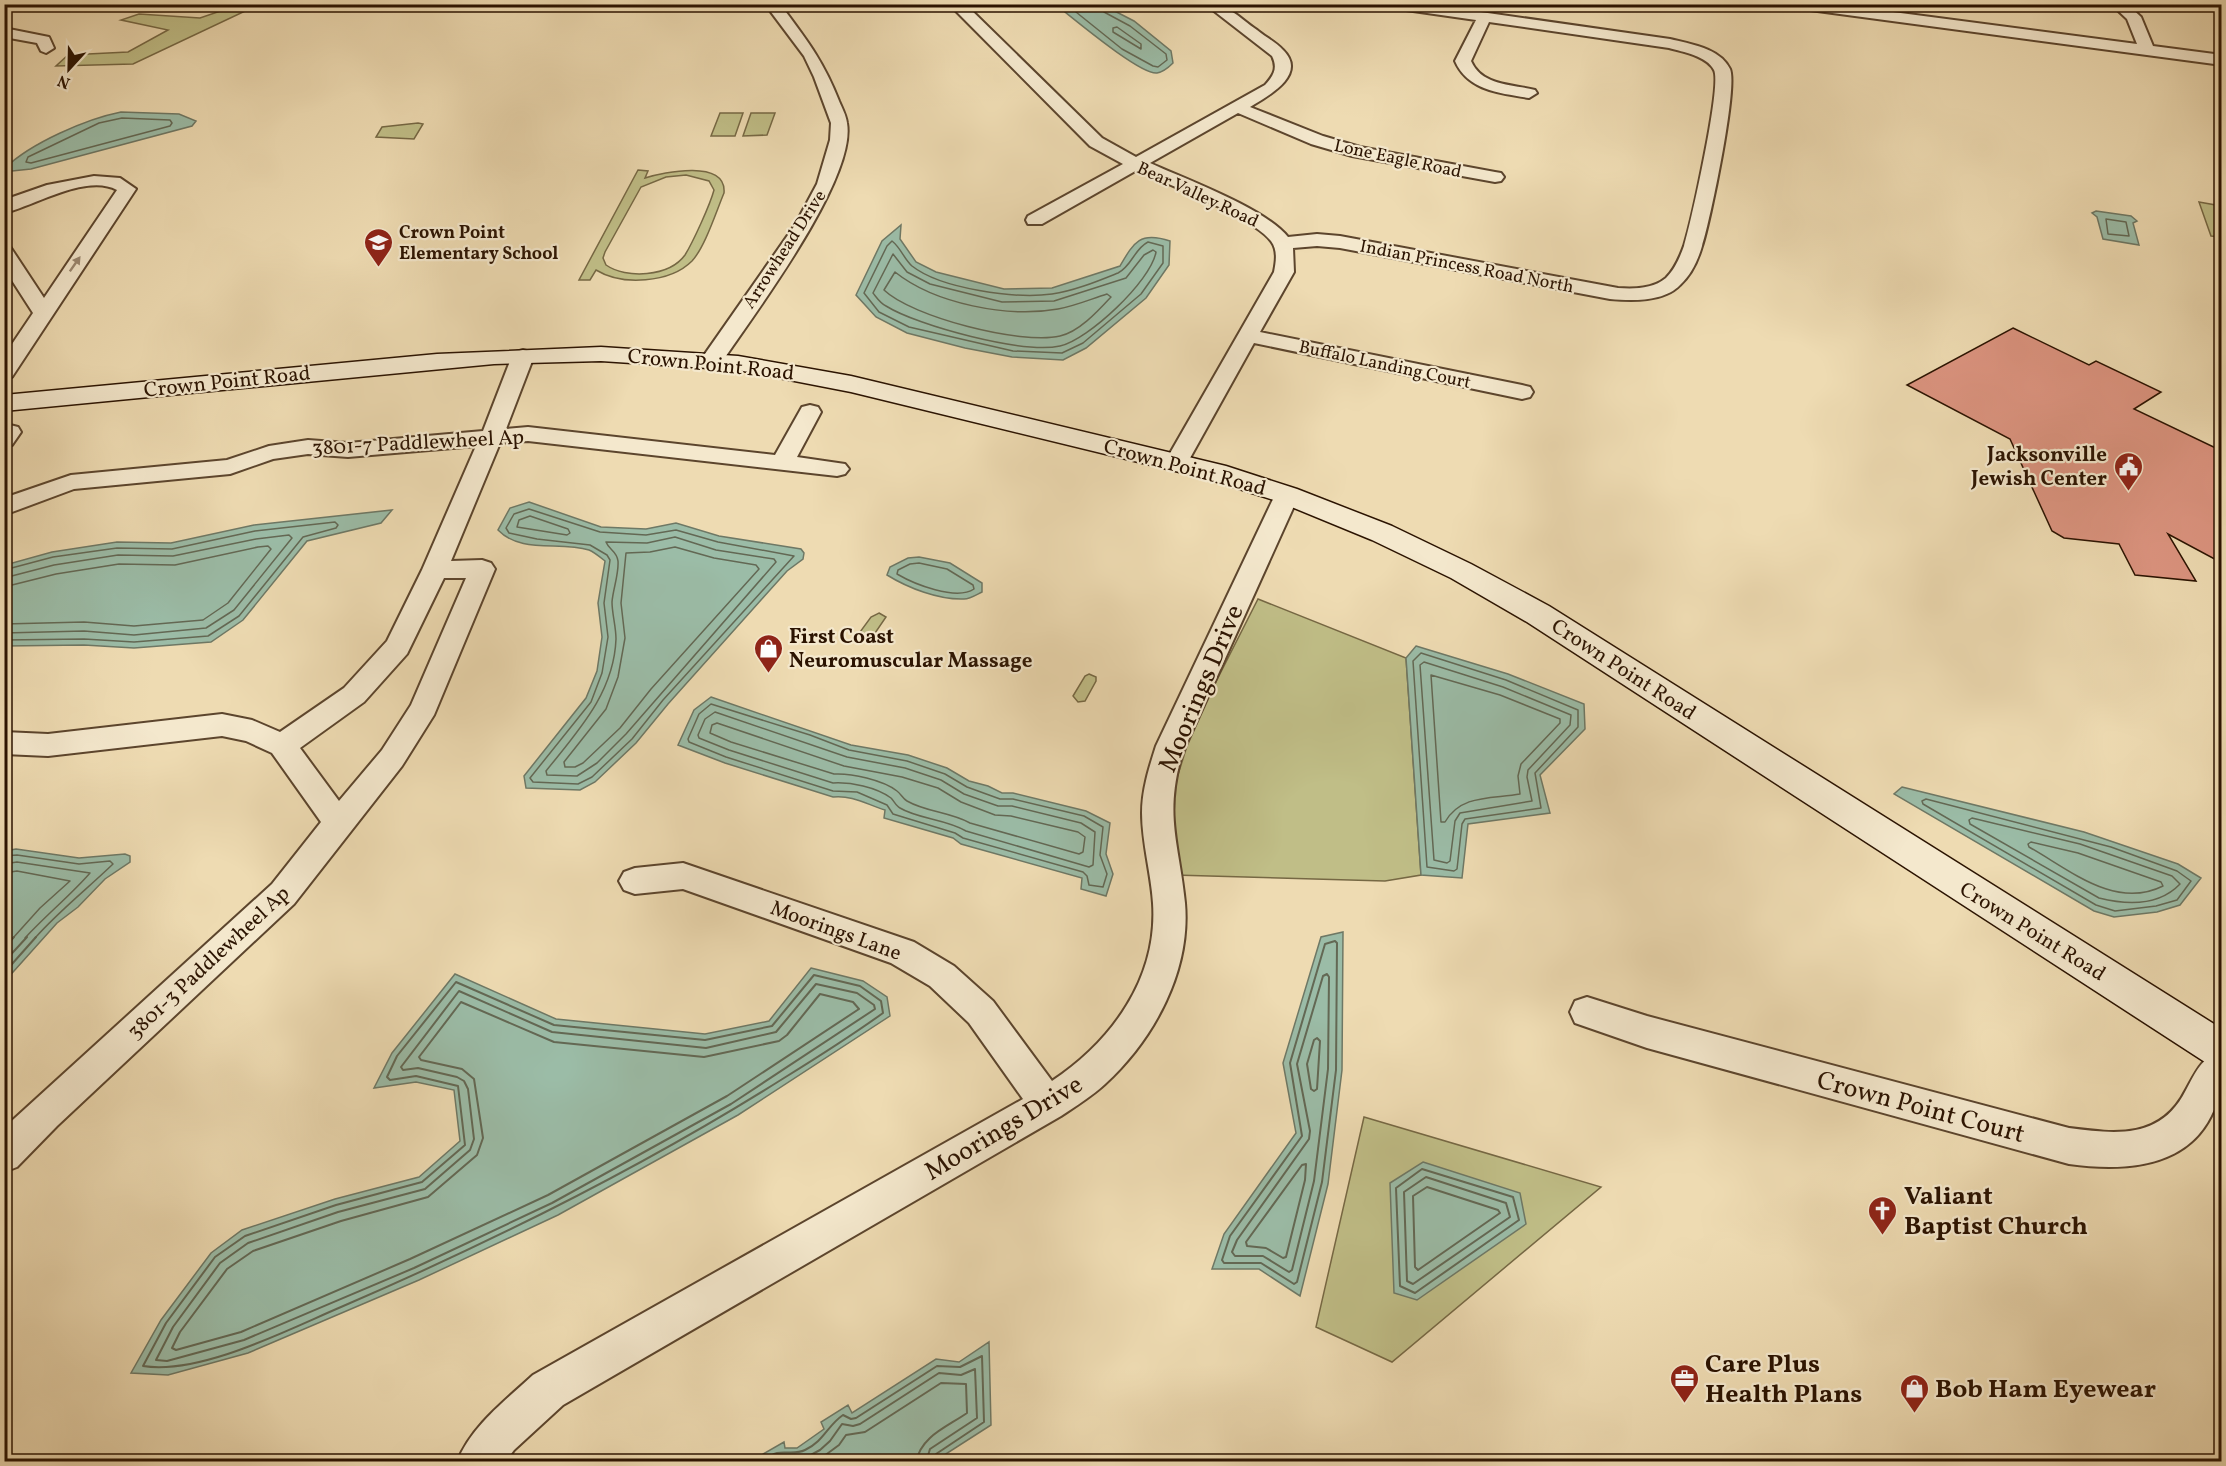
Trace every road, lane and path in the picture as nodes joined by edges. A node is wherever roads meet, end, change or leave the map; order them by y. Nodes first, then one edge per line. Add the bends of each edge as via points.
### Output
1 (772, 4) edge
2 (956, 4) edge
3 (1212, 4) edge
4 (1392, 4) edge
5 (1795, 4) edge
6 (2118, 4) edge
7 (1484, 18) junction
8 (4, 32) edge
9 (46, 48) dead end
10 (2147, 51) junction
11 (2222, 60) edge
12 (1529, 93) dead end
13 (1236, 107) junction
14 (1133, 164) junction
15 (1495, 177) dead end
16 (4, 208) edge
17 (1035, 220) dead end
18 (1284, 243) junction
19 (4, 252) edge
20 (43, 313) junction
21 (1249, 336) junction
22 (523, 356) junction
23 (711, 361) junction
24 (4, 372) edge
25 (1522, 392) dead end
26 (4, 403) edge
27 (810, 412) dead end
28 (492, 436) junction
29 (1177, 462) junction
30 (782, 463) junction
31 (837, 469) dead end
32 (1287, 495) junction
33 (4, 507) edge
34 (435, 570) junction
35 (4, 743) edge
36 (282, 745) junction
37 (338, 823) junction
38 (635, 881) dead end
39 (1587, 1012) dead end
40 (2222, 1052) edge
41 (2222, 1066) edge
42 (1048, 1104) junction
43 (4, 1154) edge
44 (478, 1461) edge

1 - 23 street, Arrowhead Drive via 811,55 822,77 839,123 838,141 826,184 804,225
2 - 14 street, Bear Valley Road via 1096,142
3 - 13 street via 1283,60 1281,77
4 - 7 street
5 - 10 street
6 - 10 street via 2134,17
7 - 12 street via 1463,61 1465,68 1486,84
7 - 18 street, Indian Princess Road North via 1670,44 1706,55 1718,63 1724,76 1694,249 1674,283 1651,293 1610,293 1340,242
8 - 9 street via 44,40
10 - 11 street
13 - 14 street
13 - 15 street, Lone Eagle Road via 1358,152
14 - 17 street
14 - 18 street, Bear Valley Road via 1251,216
20 -> 16 street via 127,189 119,183 85,182
18 - 21 street via 1284,272
19 - 20 street
20 - 24 street
21 - 25 street, Buffalo Landing Court
21 - 29 street
22 - 23 street, Crown Point Road via 601,354
22 - 26 street, Crown Point Road
22 - 28 street
23 - 29 street, Crown Point Road via 780,369 851,384
27 - 30 street
28 - 30 street, 3801-7 Paddlewheel Ap via 528,434
28 - 33 street, 3801-7 Paddlewheel Ap via 348,450 308,447 269,453 230,467 71,482
28 - 34 street
29 - 32 street, Crown Point Road
30 - 31 street, 3801-7 Paddlewheel Ap
32 - 40 street, Crown Point Road via 1382,532 1538,614
32 - 42 street, Moorings Drive via 1170,746 1160,777 1157,814 1170,906 1169,941 1161,972 1125,1039 1091,1073
34 - 36 street via 398,647 376,674 354,695
34 - 37 street, 3801-3 Paddlewheel Ap via 482,569 424,708 392,758
35 - 36 street via 48,745 222,725 252,731
36 - 37 street
37 - 43 street, 3801-3 Paddlewheel Ap via 283,894
38 - 42 street, Moorings Lane via 683,876 902,952 942,976 981,1012
39 - 41 street, Crown Point Court via 1647,1032 2069,1146 2104,1152 2161,1143 2194,1112 2213,1074
42 - 44 street, Moorings Drive via 548,1390 499,1435

